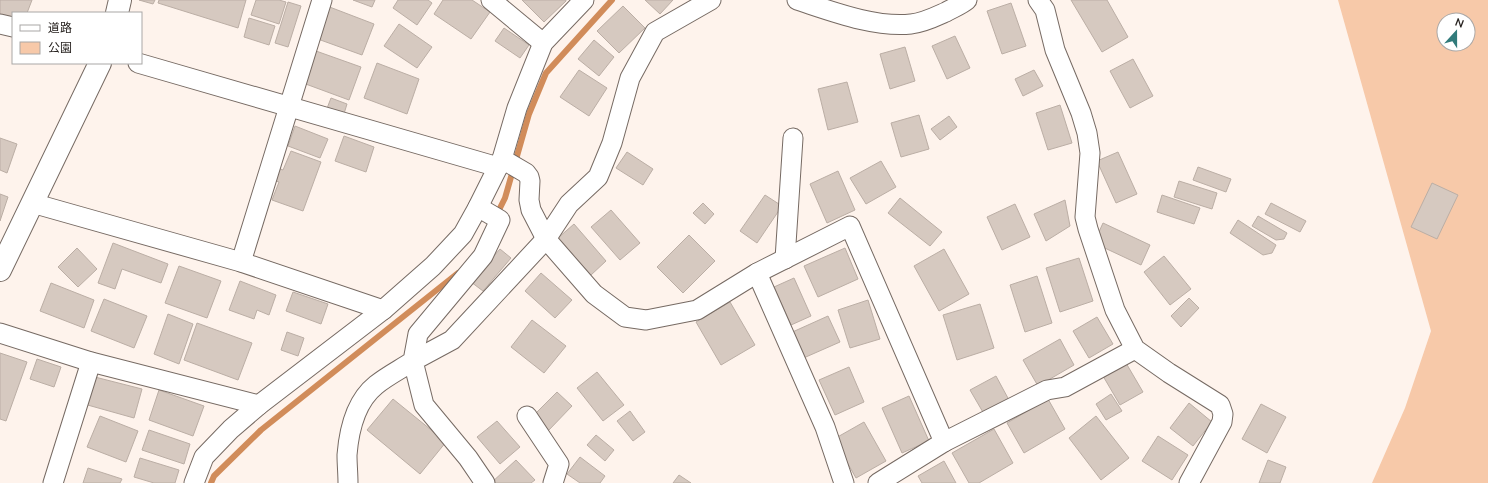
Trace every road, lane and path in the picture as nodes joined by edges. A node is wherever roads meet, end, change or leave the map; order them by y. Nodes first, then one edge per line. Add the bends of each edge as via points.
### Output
1 (120, 0) edge
2 (322, 0) edge
3 (492, 0) edge
4 (584, 0) edge
5 (711, 0) edge
6 (797, 0) edge
7 (967, 0) edge
8 (1038, 0) edge
9 (117, 12) edge
10 (0, 24) edge
11 (12, 27) edge
12 (543, 43) junction
13 (100, 64) edge
14 (141, 64) edge
15 (290, 107) junction
16 (793, 138) dead end
17 (502, 163) junction
18 (32, 204) junction
19 (488, 213) junction
20 (546, 239) junction
21 (785, 259) junction
22 (241, 262) junction
23 (0, 270) edge
24 (757, 273) junction
25 (383, 310) junction
26 (0, 332) edge
27 (1135, 349) junction
28 (413, 361) junction
29 (91, 362) junction
30 (258, 405) junction
31 (527, 416) dead end
32 (944, 442) junction
33 (53, 483) edge
34 (194, 483) edge
35 (348, 483) edge
36 (484, 483) edge
37 (553, 483) edge
38 (844, 483) edge
39 (878, 483) edge
40 (1189, 483) edge

1 - 9 street
2 - 15 street
3 - 12 street
4 - 12 street
5 - 20 street via 655,32 630,78 612,143 598,177 569,204
6 - 7 street via 888,24 912,24 931,19
8 - 27 street via 1045,10 1055,50 1087,133 1090,153 1085,217 1088,229 1115,310
10 - 11 street
12 - 17 street via 517,108
13 - 18 street
14 - 15 street
15 - 17 street
15 - 22 street
16 - 21 street
17 - 19 street
17 - 20 street via 526,173 530,181 531,210
18 - 22 street
18 - 23 street
19 - 25 street
19 - 28 street via 483,256 418,334
20 - 24 street via 594,294 625,316 646,320 697,310
20 - 28 street via 452,340
21 - 24 street
21 - 32 street via 850,226
22 - 25 street
24 - 38 street via 825,427
25 - 30 street
26 - 29 street
27 - 32 street via 1065,387 1048,390
27 - 40 street via 1220,405 1222,422
28 - 35 street via 376,384 358,407 347,456
28 - 36 street via 424,405 468,458
29 - 30 street
29 - 33 street
30 - 34 street via 217,442 204,458
31 - 37 street via 559,464
32 - 39 street

